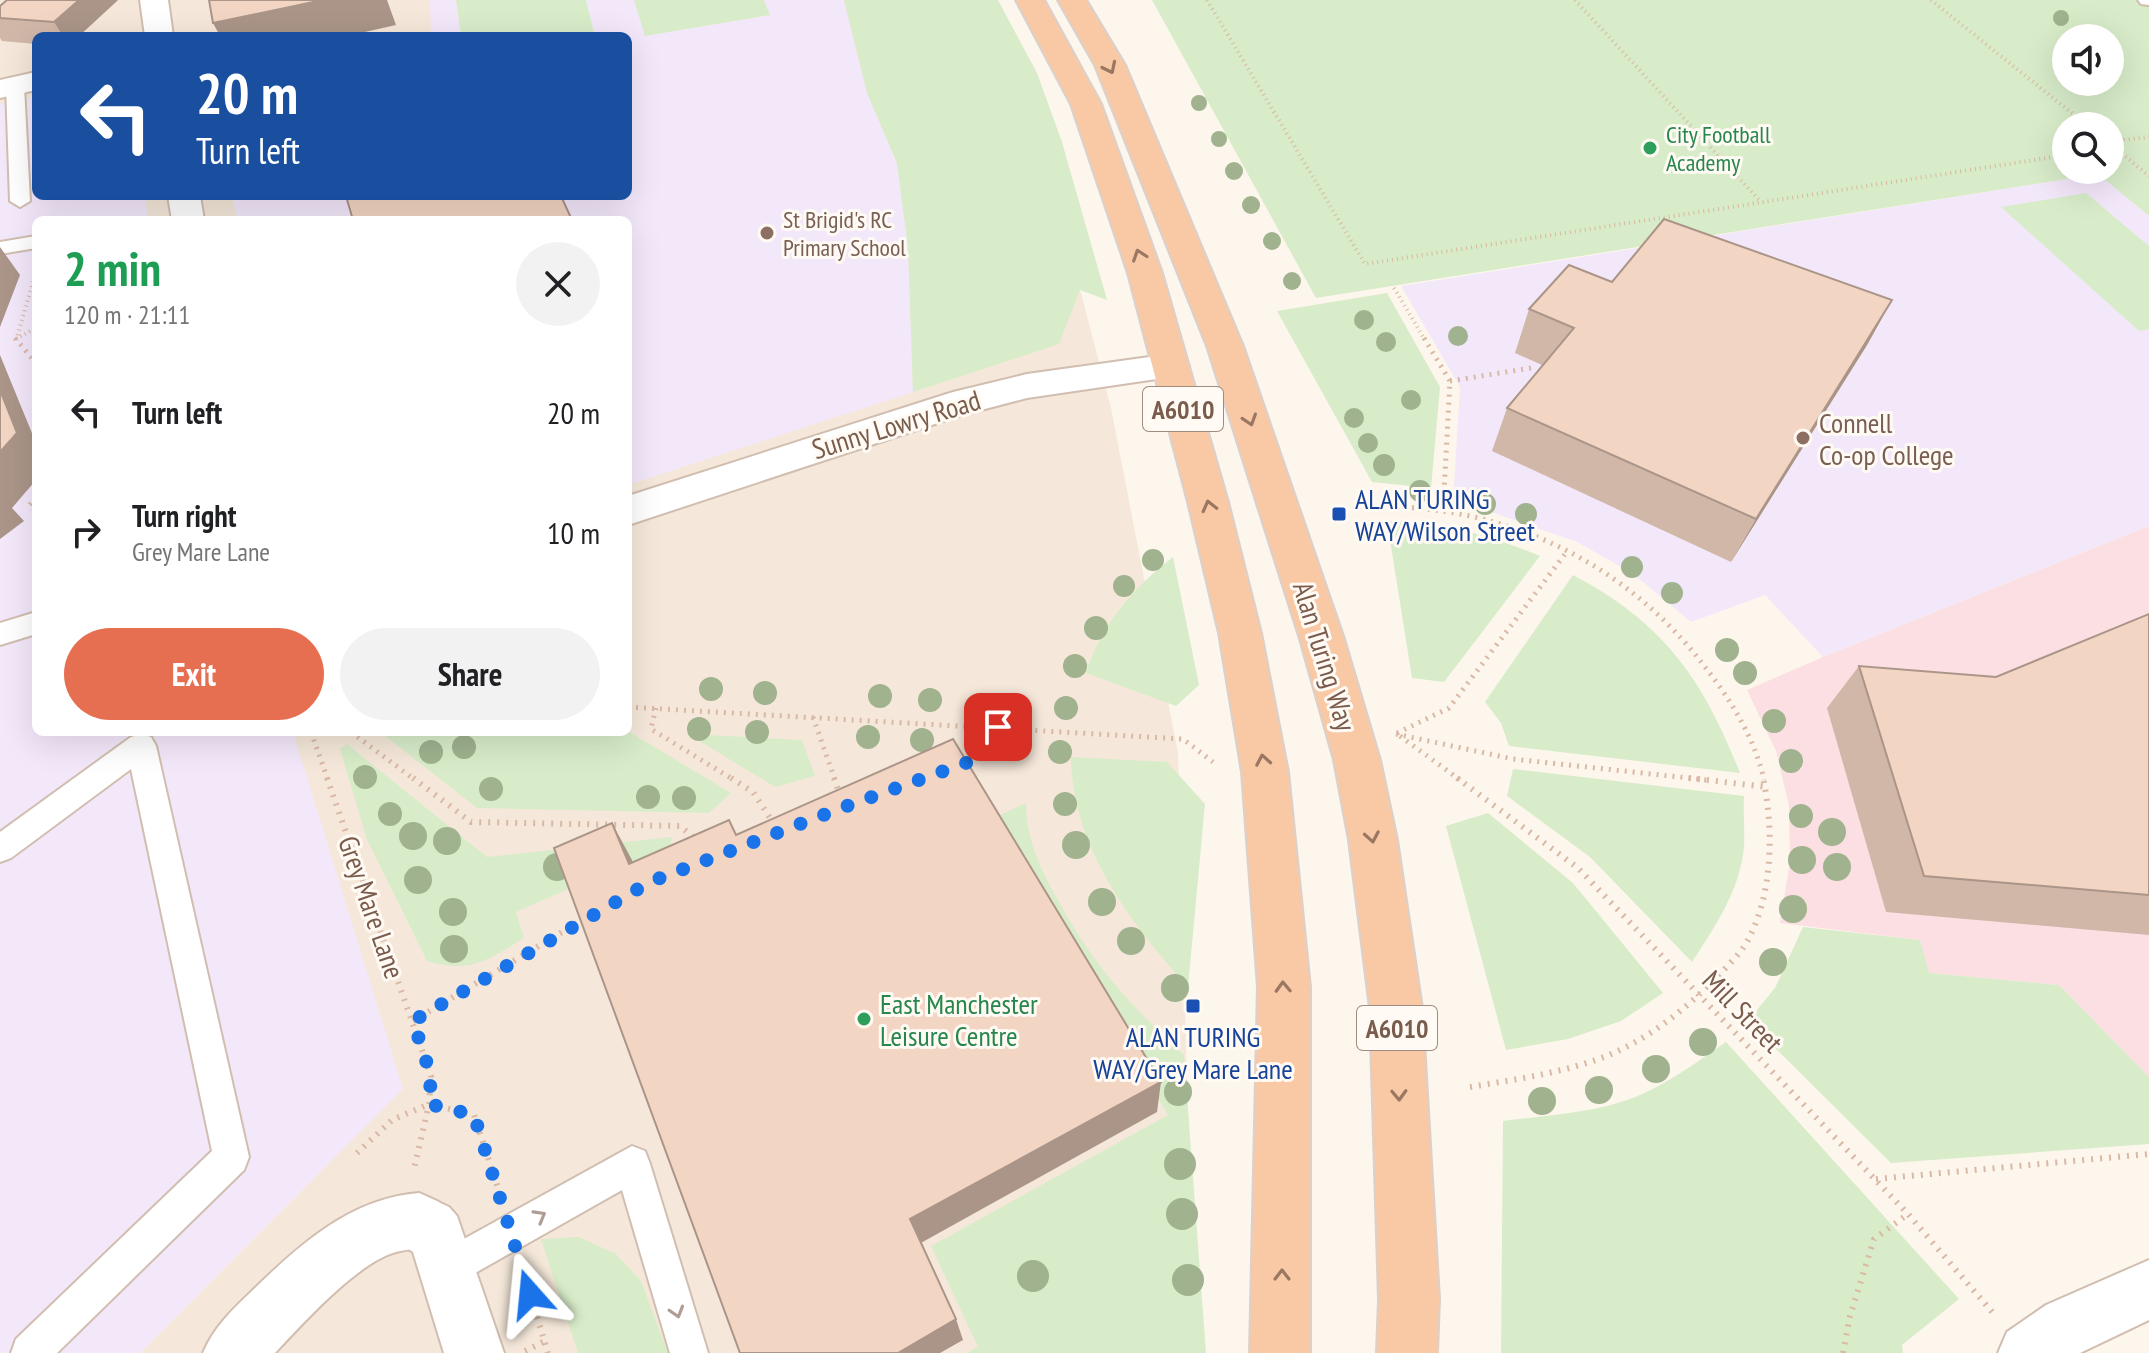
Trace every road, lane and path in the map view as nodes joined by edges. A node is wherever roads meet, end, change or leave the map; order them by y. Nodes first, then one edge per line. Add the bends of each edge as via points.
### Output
1 (154, 0) edge
2 (1030, 0) edge
3 (1072, 0) edge
4 (1207, 0) edge
5 (1575, 0) edge
6 (1931, 0) edge
7 (158, 32) edge
8 (17, 85) edge
9 (2071, 112) edge
10 (2149, 137) edge
11 (2124, 140) edge
12 (9, 155) edge
13 (2124, 156) edge
14 (2052, 157) edge
15 (2149, 176) edge
16 (20, 201) dead end
17 (1761, 202) junction
18 (32, 243) edge
19 (0, 248) edge
20 (32, 285) edge
21 (1394, 288) dead end
22 (32, 330) edge
23 (15, 339) junction
24 (32, 358) edge
25 (1171, 366) junction
26 (1531, 368) dead end
27 (1450, 381) junction
28 (1364, 507) dead end
29 (632, 510) edge
30 (1443, 511) junction
31 (1568, 550) junction
32 (32, 624) edge
33 (0, 634) edge
34 (632, 707) edge
35 (656, 708) junction
36 (813, 717) junction
37 (998, 727) junction
38 (1397, 734) junction
39 (312, 736) edge
40 (356, 736) edge
41 (1220, 766) dead end
42 (952, 768) edge
43 (1767, 787) junction
44 (844, 807) edge
45 (779, 832) edge
46 (704, 845) edge
47 (0, 849) edge
48 (590, 916) edge
49 (1698, 997) junction
50 (413, 1021) junction
51 (1470, 1087) dead end
52 (429, 1104) junction
53 (357, 1153) dead end
54 (2149, 1154) edge
55 (1875, 1179) junction
56 (1908, 1214) junction
57 (511, 1232) junction
58 (423, 1238) junction
59 (2149, 1290) edge
60 (2013, 1336) edge
61 (545, 1341) junction
62 (30, 1353) edge
63 (233, 1353) edge
64 (474, 1353) edge
65 (520, 1353) edge
66 (548, 1353) edge
67 (689, 1353) edge
68 (1280, 1353) edge
69 (1407, 1353) edge
70 (1843, 1353) edge

1 - 7 street
25 -> 2 highway, A6010 via 1086,104
3 -> 69 highway, Alan Turing Way / A6010 via 1110,65 1225,346 1357,760 1396,1008
4 - 17 path via 1365,264
5 - 17 path
6 - 9 path
8 - 12 lane
10 - 11 path
12 - 16 lane
13 - 15 path
14 - 17 path
18 - 19 lane
20 - 23 path
21 - 27 path
22 - 23 path
23 - 24 path
25 - 29 street, Sunny Lowry Road via 1027,386 953,405
68 -> 25 highway, A6010 via 1284,987 1265,772 1240,633
26 - 27 path
27 - 30 path
28 - 30 path
30 - 31 path
31 - 38 path via 1449,708
31 - 43 path via 1614,576 1673,627 1746,726
32 - 33 lane
34 - 35 path
35 - 36 path
35 - 45 path via 651,729 753,792
36 - 37 path
36 - 44 path
37 - 41 path via 1183,739
37 - 42 path via 966,763
38 - 43 path via 1513,759
38 - 49 path, Mill Street via 1578,868
39 - 50 path, Grey Mare Lane
40 - 46 path via 471,822 680,826
43 - 49 path via 1771,827 1765,893 1746,944
47 - 62 lane via 141,746 231,1157
48 - 50 path
49 - 51 path via 1659,1029 1613,1054 1558,1073
49 - 55 path, Mill Street
50 - 52 path, Grey Mare Lane via 431,1076
52 - 53 path via 392,1120
52 - 57 path via 474,1115
52 - 58 path, Grey Mare Lane
54 - 55 path
55 - 56 path, Mill Street
56 - 60 path, Mill Street
56 - 70 path via 1874,1239
57 - 58 lane
57 - 61 path
57 -> 67 lane via 632,1164
58 - 63 street via 382,1227 344,1249
58 - 64 street
59 - 60 street via 2067,1326
61 - 65 path
61 - 66 path

